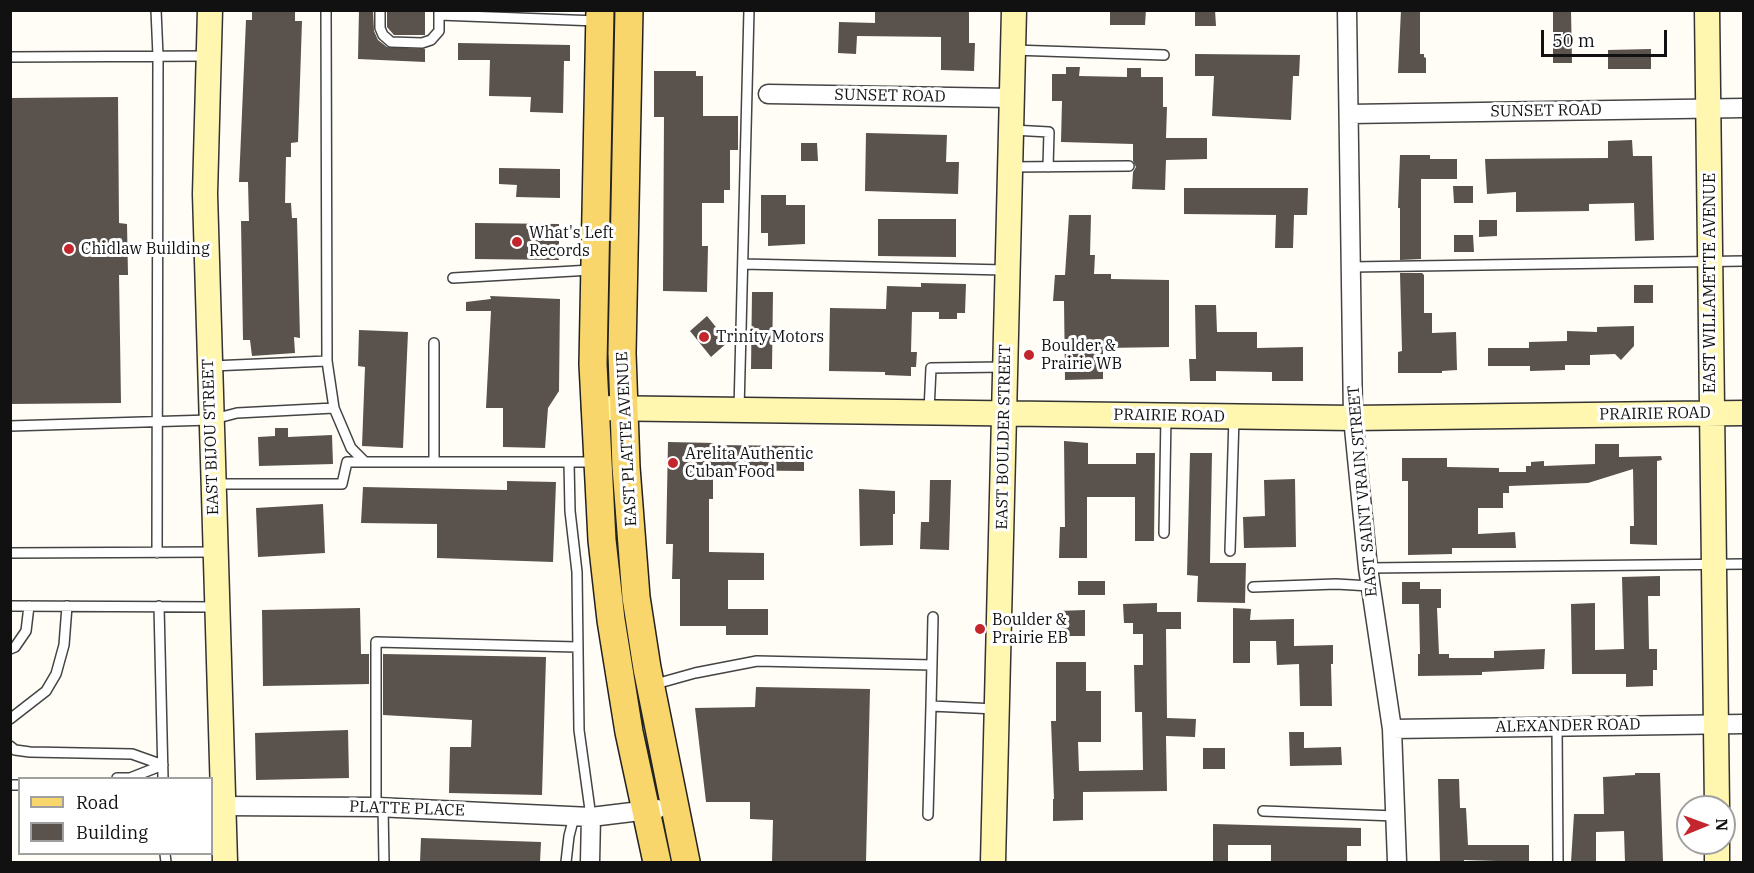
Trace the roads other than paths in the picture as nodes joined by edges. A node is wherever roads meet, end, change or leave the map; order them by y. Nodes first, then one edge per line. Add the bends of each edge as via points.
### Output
1 (156, 10) edge
2 (210, 10) edge
3 (327, 10) edge
4 (380, 10) edge
5 (629, 10) edge
6 (749, 10) edge
7 (1014, 10) edge
8 (1347, 10) edge
9 (1707, 10) edge
10 (439, 13) edge
11 (599, 16) edge
12 (1013, 50) junction
13 (1164, 55) dead end
14 (158, 56) junction
15 (209, 56) junction
16 (10, 57) edge
17 (768, 94) dead end
18 (1012, 98) junction
19 (1709, 108) junction
20 (1743, 108) edge
21 (1350, 114) junction
22 (1012, 130) junction
23 (1129, 166) dead end
24 (1011, 167) junction
25 (1048, 167) junction
26 (1710, 261) junction
27 (1743, 261) edge
28 (743, 264) junction
29 (1351, 267) junction
30 (594, 270) junction
31 (1008, 271) junction
32 (453, 278) dead end
33 (434, 344) dead end
34 (327, 361) junction
35 (209, 366) junction
36 (1005, 367) junction
37 (334, 408) junction
38 (594, 408) junction
39 (623, 408) junction
40 (739, 411) junction
41 (929, 413) junction
42 (1711, 413) junction
43 (1743, 413) edge
44 (1004, 414) junction
45 (1166, 416) junction
46 (1234, 417) junction
47 (1353, 418) junction
48 (210, 420) junction
49 (158, 423) junction
50 (10, 426) edge
51 (612, 460) junction
52 (365, 462) junction
53 (434, 462) junction
54 (569, 462) junction
55 (212, 484) junction
56 (1164, 533) dead end
57 (1230, 551) dead end
58 (214, 552) junction
59 (10, 553) edge
60 (157, 553) junction
61 (1713, 564) junction
62 (1743, 564) edge
63 (1369, 577) junction
64 (1253, 586) dead end
65 (10, 606) edge
66 (29, 606) junction
67 (67, 606) junction
68 (159, 606) junction
69 (216, 607) junction
70 (933, 617) dead end
71 (577, 647) junction
72 (10, 649) edge
73 (932, 665) junction
74 (650, 685) junction
75 (931, 705) junction
76 (996, 709) junction
77 (10, 719) edge
78 (1716, 724) junction
79 (1743, 724) edge
80 (1557, 726) junction
81 (1392, 729) junction
82 (10, 746) edge
83 (163, 765) junction
84 (133, 777) edge
85 (164, 777) edge
86 (1717, 795) edge
87 (223, 806) junction
88 (674, 806) junction
89 (380, 807) junction
90 (645, 810) junction
91 (1263, 811) dead end
92 (928, 815) dead end
93 (1395, 816) junction
94 (582, 817) junction
95 (225, 862) edge
96 (384, 862) edge
97 (566, 862) edge
98 (590, 862) edge
99 (657, 862) edge
100 (687, 862) edge
101 (993, 862) edge
102 (1397, 862) edge
103 (1558, 862) edge

1 - 14 lane
2 - 15 street, EAST BIJOU STREET
3 - 34 lane
4 - 10 lane via 380,28 391,42 431,40 439,31
5 - 39 main road, EAST PLATTE AVENUE
6 - 28 lane
7 - 12 street, EAST BOULDER STREET
8 - 21 street, EAST SAINT VRAIN STREET
9 - 19 street, EAST WILLAMETTE AVENUE
10 - 11 lane
11 - 30 main road, EAST PLATTE AVENUE
12 - 13 lane
12 - 18 street, EAST BOULDER STREET
14 - 15 lane
14 - 16 lane
14 - 49 lane
15 - 35 street, EAST BIJOU STREET via 205,194
17 - 18 street, SUNSET ROAD
18 - 22 street, EAST BOULDER STREET
19 - 20 street, SUNSET ROAD
19 - 21 street, SUNSET ROAD
19 - 26 street, EAST WILLAMETTE AVENUE
21 - 29 street, EAST SAINT VRAIN STREET
22 - 24 street, EAST BOULDER STREET
22 - 25 lane via 1049,132
23 - 25 lane
24 - 25 lane
24 - 31 street, EAST BOULDER STREET
26 - 27 lane
26 - 29 lane
26 - 42 street, EAST WILLAMETTE AVENUE
28 - 31 lane
28 - 40 lane
29 - 47 street, EAST SAINT VRAIN STREET
30 - 32 lane
30 - 38 main road, EAST PLATTE AVENUE
31 - 36 street, EAST BOULDER STREET
33 - 53 lane
34 - 35 lane
34 - 37 lane
35 - 48 street, EAST BIJOU STREET
36 - 41 lane via 931,368
36 - 44 street, EAST BOULDER STREET
37 - 48 lane via 237,413
37 - 52 lane via 351,448
38 - 39 street, PRAIRIE ROAD
38 - 51 main road, EAST PLATTE AVENUE
39 - 40 street, PRAIRIE ROAD
39 - 51 main road, EAST PLATTE AVENUE
40 - 41 street, PRAIRIE ROAD
41 - 44 street, PRAIRIE ROAD
42 - 43 street, PRAIRIE ROAD
42 - 47 street, PRAIRIE ROAD
42 - 61 street, EAST WILLAMETTE AVENUE
44 - 45 street, PRAIRIE ROAD
44 - 76 street, EAST BOULDER STREET
45 - 46 street, PRAIRIE ROAD
45 - 56 lane
46 - 47 street, PRAIRIE ROAD
46 - 57 lane
47 - 63 street, EAST SAINT VRAIN STREET
48 - 49 lane
48 - 55 street, EAST BIJOU STREET
49 - 50 lane
49 - 60 lane
51 - 54 lane
51 - 74 main road, EAST PLATTE AVENUE
51 - 90 main road, EAST PLATTE AVENUE via 602,540 611,620
52 - 53 lane
52 - 55 lane via 348,462 342,484
53 - 54 lane
54 - 71 lane via 577,572
55 - 58 street, EAST BIJOU STREET
58 - 60 lane
58 - 69 street, EAST BIJOU STREET
59 - 60 lane
61 - 62 lane
61 - 63 lane
61 - 78 street, EAST WILLAMETTE AVENUE
63 - 64 lane via 1336,584
63 - 81 street, EAST SAINT VRAIN STREET
65 - 66 lane
66 - 67 lane
66 - 72 lane via 26,631
67 - 68 lane
67 - 77 lane via 64,645 56,674 46,691
68 - 69 lane
68 - 83 lane
69 - 87 street, EAST BIJOU STREET
70 - 73 lane
71 - 89 lane via 376,642
71 - 94 lane
73 - 74 lane via 757,661
73 - 75 lane
74 - 88 main road, EAST PLATTE AVENUE
75 - 76 lane
75 - 92 lane
76 - 101 street, EAST BOULDER STREET
78 - 79 street, ALEXANDER ROAD
78 - 80 street, ALEXANDER ROAD
78 - 86 street, EAST WILLAMETTE AVENUE
80 - 81 street, ALEXANDER ROAD
80 - 103 lane
81 - 93 street, EAST SAINT VRAIN STREET
82 - 83 lane via 30,753 132,754
83 - 84 lane
83 - 85 lane
87 - 89 street, PLATTE PLACE
87 - 95 street, EAST BIJOU STREET
88 - 90 street, PLATTE PLACE
88 - 100 main road, EAST PLATTE AVENUE
89 - 94 street, PLATTE PLACE
89 - 96 lane
90 - 94 street, PLATTE PLACE
90 - 99 main road, EAST PLATTE AVENUE
91 - 93 lane
93 - 102 street, EAST SAINT VRAIN STREET
94 - 97 lane via 569,836
94 - 98 street

